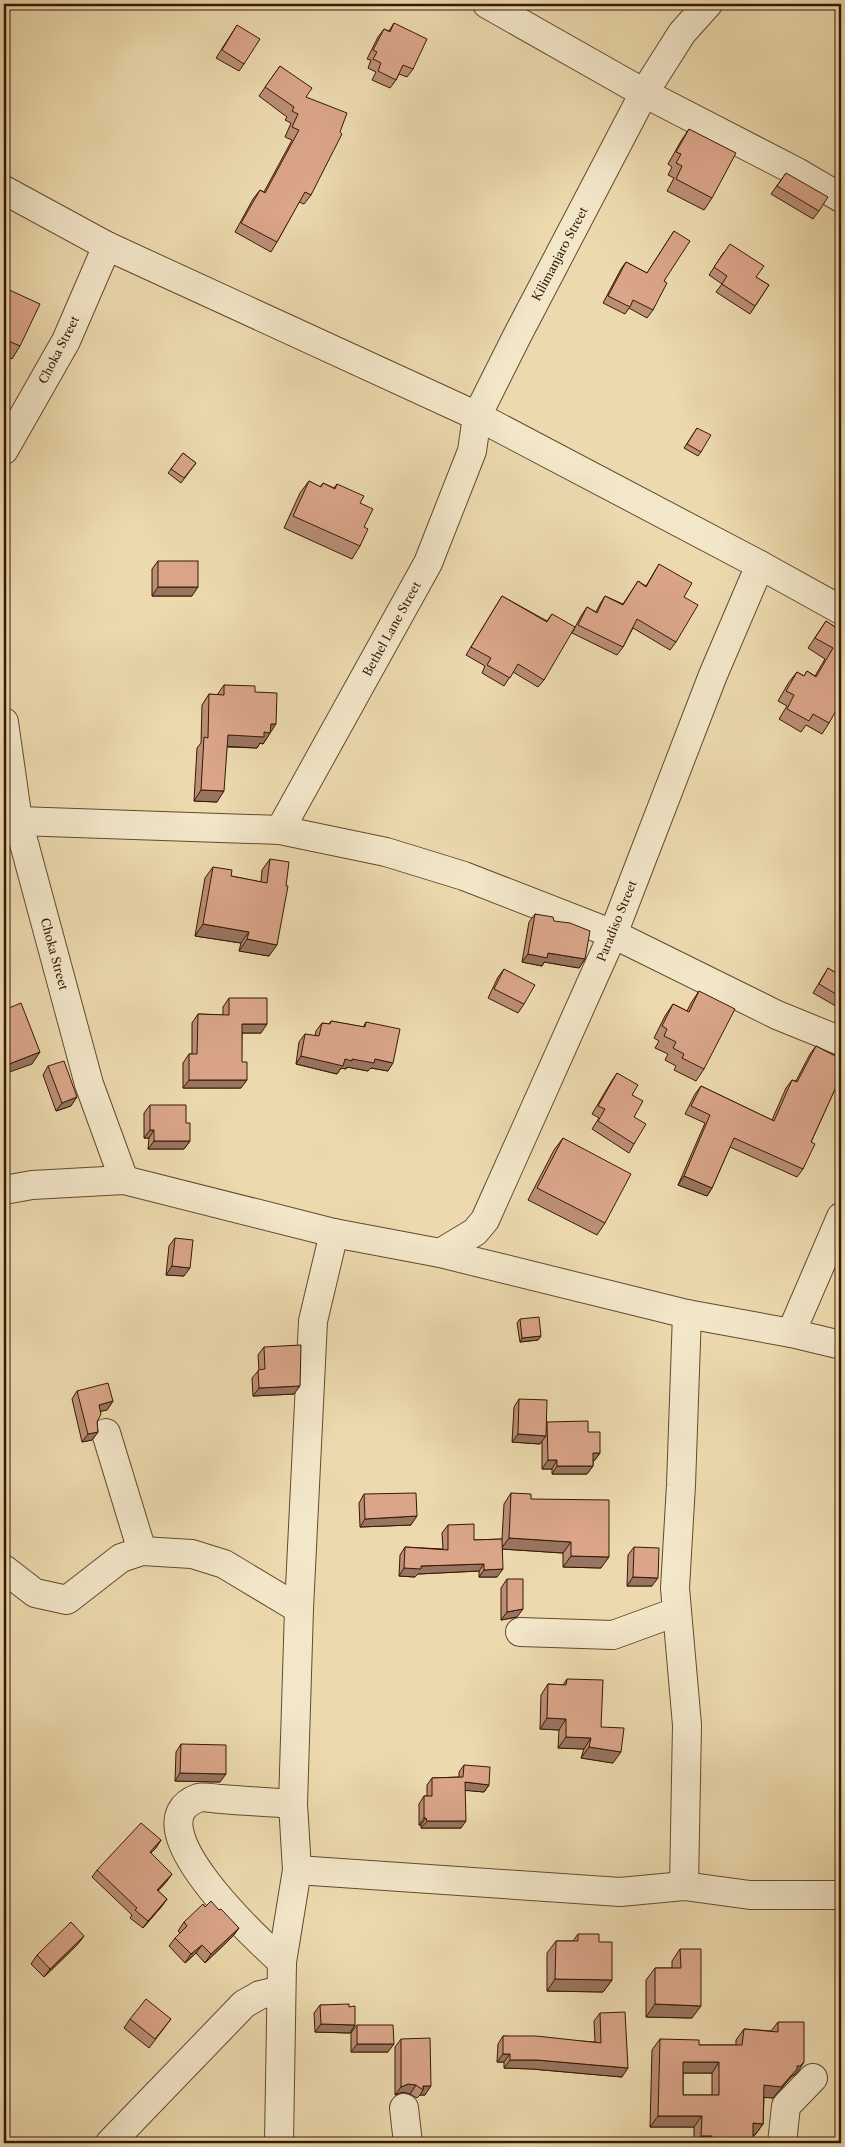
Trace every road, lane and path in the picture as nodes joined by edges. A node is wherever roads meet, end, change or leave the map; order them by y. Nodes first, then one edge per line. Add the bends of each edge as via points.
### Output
1 (487, 4) edge
2 (708, 4) edge
3 (644, 93) junction
4 (4, 190) edge
5 (841, 198) edge
6 (107, 246) junction
7 (477, 416) junction
8 (4, 450) edge
9 (760, 564) junction
10 (841, 610) edge
11 (4, 722) edge
12 (11, 822) edge
13 (280, 830) junction
14 (613, 934) junction
15 (841, 1041) edge
16 (124, 1180) junction
17 (4, 1190) edge
18 (841, 1217) edge
19 (485, 1220) junction
20 (334, 1233) junction
21 (440, 1253) junction
22 (504, 1268) junction
23 (687, 1314) junction
24 (791, 1333) junction
25 (841, 1345) edge
26 (106, 1433) dead end
27 (142, 1551) junction
28 (4, 1569) edge
29 (299, 1609) junction
30 (676, 1612) junction
31 (520, 1632) dead end
32 (294, 1804) junction
33 (297, 1870) junction
34 (684, 1886) junction
35 (841, 1895) edge
36 (282, 1962) junction
37 (281, 1990) junction
38 (812, 2078) dead end
39 (404, 2108) dead end
40 (110, 2143) edge
41 (279, 2143) edge
42 (408, 2143) edge
43 (782, 2143) edge

1 - 3 street
2 - 3 street, Kilimanjaro Street via 682,33
3 - 5 street
3 - 7 street, Kilimanjaro Street
4 - 6 street
6 - 7 street
6 - 8 street, Choka Street via 66,341
7 - 9 street
7 - 13 street, Bethel Lane Street via 472,451 428,564
9 - 10 street
9 - 14 street, Paradiso Street via 713,675
11 - 12 street, Choka Street
12 - 13 street
12 - 16 street, Choka Street via 89,1084
13 - 14 street via 386,852 456,874
14 - 15 street via 777,1015
14 - 19 street, Paradiso Street
16 - 17 street via 32,1185
16 - 20 street
18 - 24 street
19 - 21 street, Paradiso Street via 475,1232
19 - 22 street via 487,1232
20 - 21 street
20 - 29 street via 313,1321
21 - 22 street
22 - 23 street
23 - 24 street
23 - 30 street
24 - 25 street
26 - 27 street
27 - 28 street via 121,1558 67,1600 35,1593
27 - 29 street via 192,1554 224,1564
29 - 32 street
30 - 31 street via 613,1636
30 - 34 street via 687,1725
32 - 33 street
32 - 36 street via 199,1798 184,1808 179,1820 180,1836 200,1876 243,1926
33 - 34 street via 620,1892
33 - 36 street
34 - 35 street via 750,1895
36 - 37 street
37 - 40 street via 260,1995 244,2004
37 - 41 street
38 - 43 street via 786,2106
39 - 42 street

